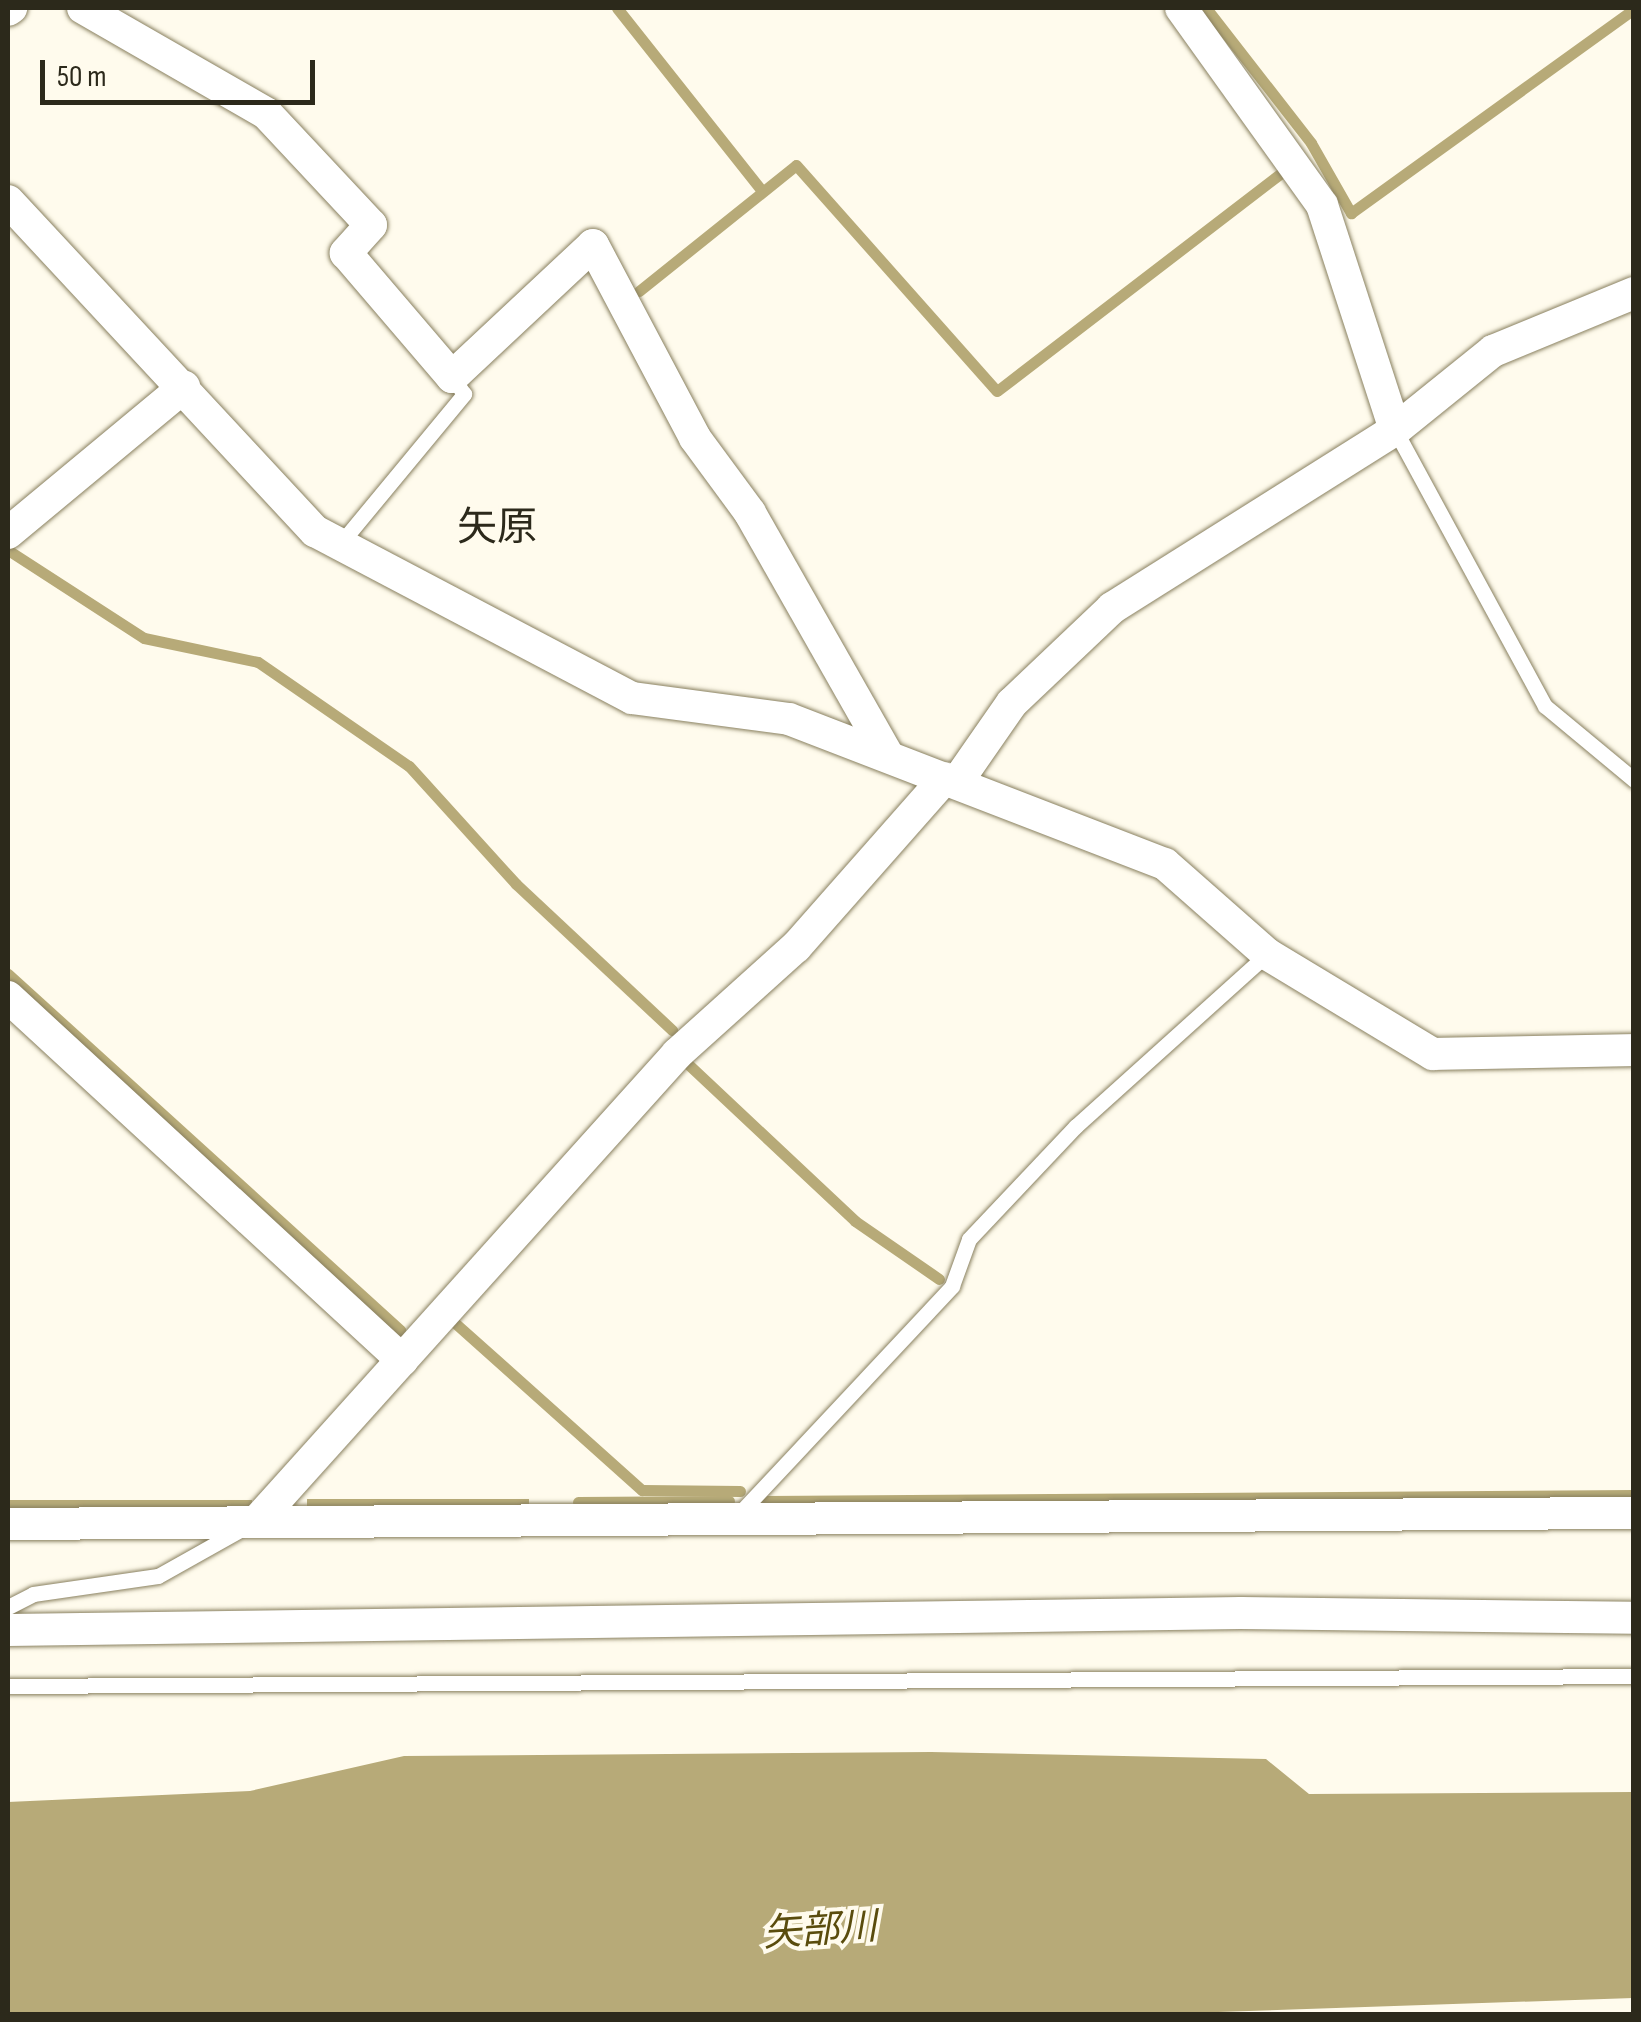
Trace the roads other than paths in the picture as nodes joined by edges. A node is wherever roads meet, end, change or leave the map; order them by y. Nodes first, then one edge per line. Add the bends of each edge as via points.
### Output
1 (83, 8) edge
2 (1181, 8) edge
3 (8, 202) edge
4 (1634, 293) edge
5 (452, 377) junction
6 (184, 387) junction
7 (1395, 430) junction
8 (8, 533) edge
9 (340, 544) junction
10 (886, 754) junction
11 (951, 780) junction
12 (1634, 780) edge
13 (1267, 954) junction
14 (8, 997) edge
15 (1634, 1050) edge
16 (402, 1360) junction
17 (1634, 1514) edge
18 (735, 1519) junction
19 (257, 1521) junction
20 (8, 1524) edge
21 (8, 1607) edge
22 (1634, 1618) edge
23 (8, 1630) edge
24 (1634, 1676) edge
25 (8, 1686) edge

1 - 5 street via 267,114 371,225 346,253
2 - 7 street via 1322,204
3 - 6 street
4 - 7 street via 1522,334
5 - 9 lane via 464,394
5 - 10 street via 593,245 695,438 750,514
6 - 8 street
6 - 9 street via 315,531
7 - 11 street via 1112,608 1012,703
7 - 12 lane via 1546,706
9 - 10 street via 632,698 789,719
10 - 11 street
11 - 13 street via 1165,864
11 - 16 street via 796,947 676,1054
13 - 15 street via 1433,1054
13 - 18 lane via 1076,1126 969,1239 952,1286
14 - 16 street
16 - 19 street
17 - 18 street
18 - 19 street
19 - 20 street
19 - 21 lane via 158,1576 33,1594
22 - 23 street via 1240,1613
24 - 25 lane

